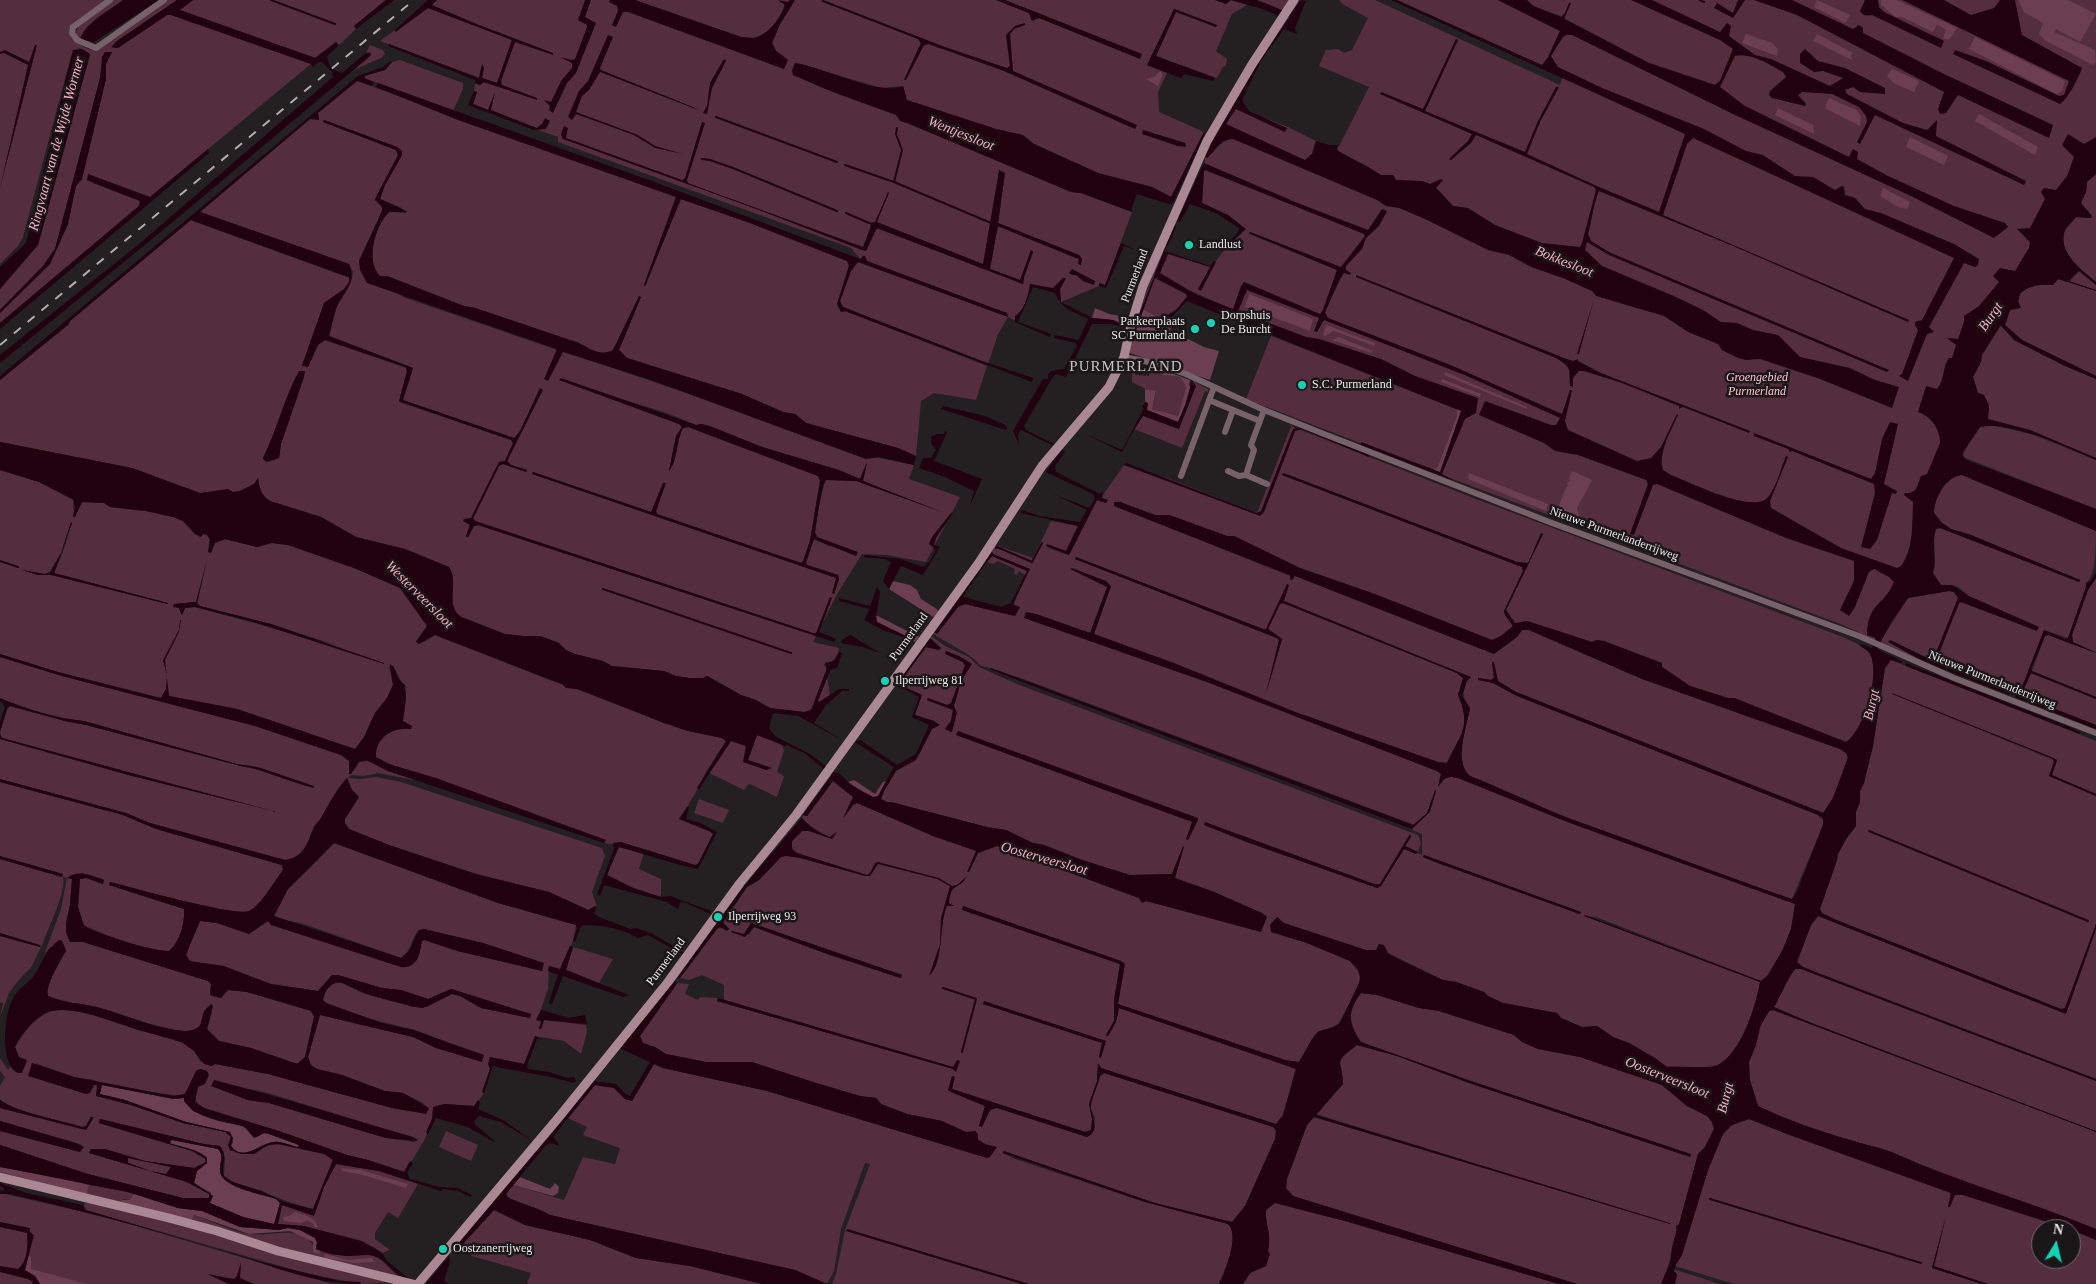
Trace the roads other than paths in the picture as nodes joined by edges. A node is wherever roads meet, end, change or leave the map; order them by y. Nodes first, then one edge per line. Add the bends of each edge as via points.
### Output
1 (110, 0) edge
2 (164, 0) edge
3 (1294, 0) edge
4 (1124, 357) junction
5 (1214, 387) junction
6 (1209, 400) junction
7 (1233, 410) junction
8 (1264, 410) junction
9 (1260, 421) junction
10 (1225, 432) dead end
11 (1228, 471) dead end
12 (1246, 475) junction
13 (1180, 476) dead end
14 (1267, 484) dead end
15 (2096, 733) edge
16 (0, 1177) edge
17 (413, 1284) edge
18 (418, 1284) edge

1 - 2 street via 76,24 72,36 96,48
3 - 4 street, Purmerland via 1207,140 1152,263 1130,328
4 - 5 street, Nieuwe Purmerlanderrijweg via 1161,366
4 - 18 street, Purmerland via 1110,387 1036,474 972,572 829,770 559,1117
5 - 6 street
5 - 8 street, Nieuwe Purmerlanderrijweg
6 - 7 street
6 - 13 street
7 - 9 street
7 - 10 street
8 - 9 street
8 - 15 street, Nieuwe Purmerlanderrijweg via 1526,513 1881,645 1954,678
9 - 12 street
11 - 12 street
12 - 14 street
16 - 17 street via 169,1218 278,1251

